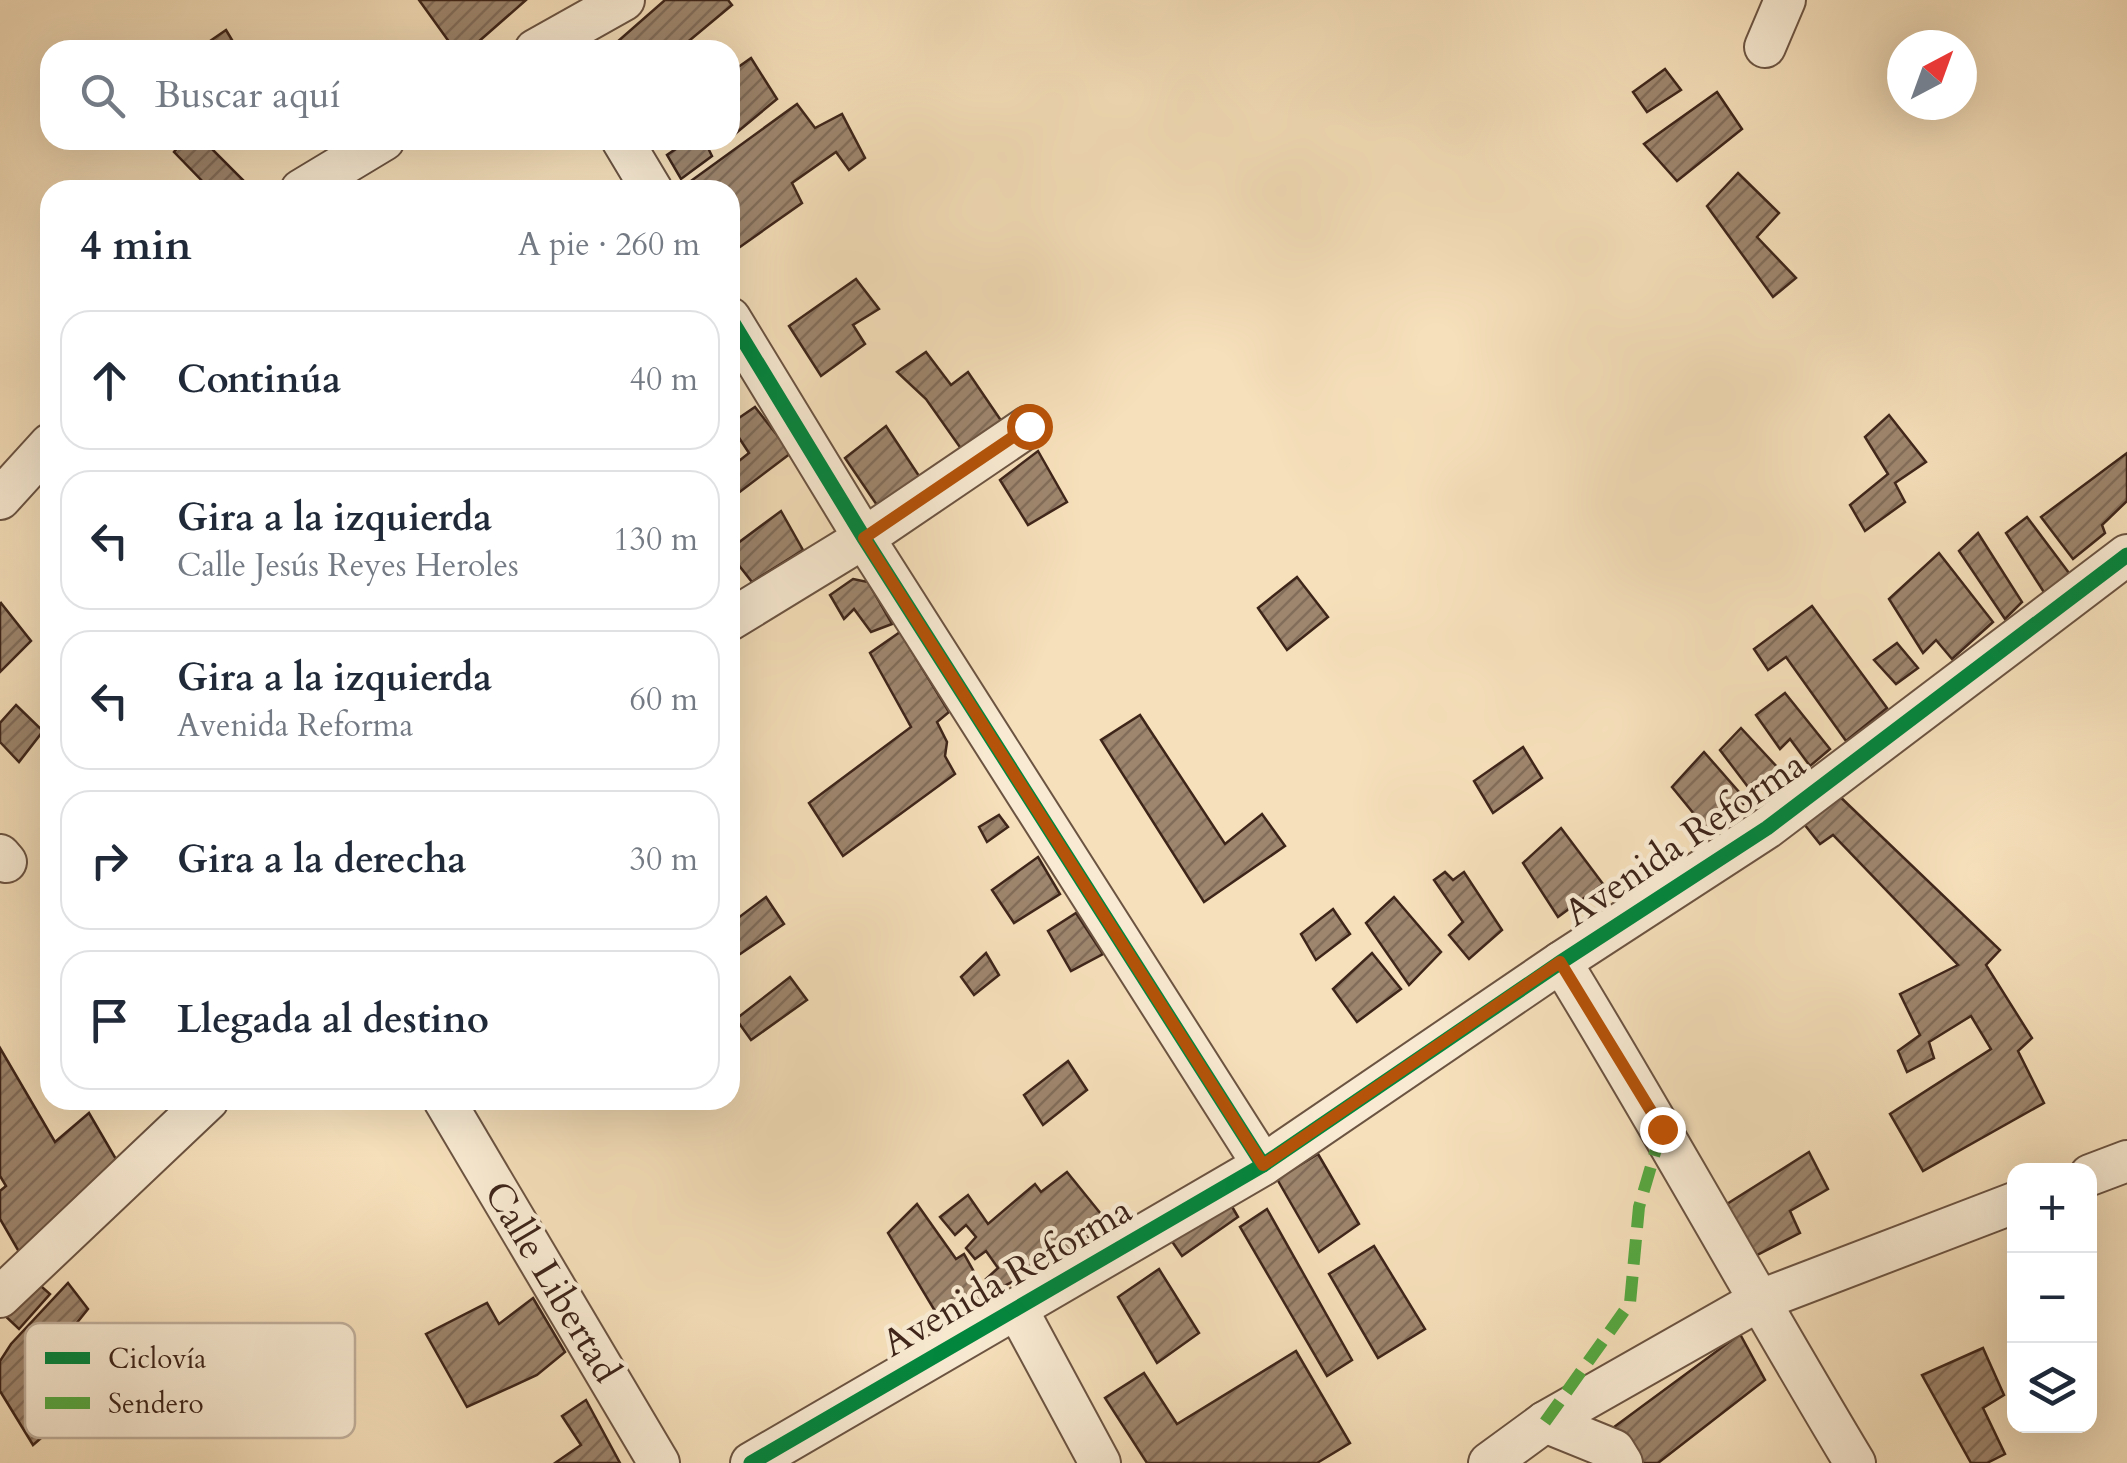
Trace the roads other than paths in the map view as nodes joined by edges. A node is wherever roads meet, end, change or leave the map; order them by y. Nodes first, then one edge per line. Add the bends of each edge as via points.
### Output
1 (624, 0) edge
2 (1785, 0) edge
3 (562, 40) edge
4 (1766, 47) dead end
5 (367, 150) edge
6 (628, 150) edge
7 (318, 180) edge
8 (646, 180) edge
9 (740, 334) edge
10 (1029, 426) dead end
11 (40, 460) edge
12 (0, 499) edge
13 (864, 538) junction
14 (2127, 555) edge
15 (740, 614) edge
16 (1560, 962) junction
17 (197, 1110) edge
18 (450, 1110) edge
19 (2127, 1160) edge
20 (1263, 1165) junction
21 (2097, 1172) edge
22 (2007, 1206) edge
23 (0, 1298) edge
24 (1758, 1301) junction
25 (1017, 1308) junction
26 (1546, 1422) junction
27 (754, 1462) edge
28 (659, 1463) edge
29 (1100, 1463) edge
30 (1489, 1463) edge
31 (1622, 1463) edge
32 (1856, 1463) edge

1 - 3 street
2 - 4 street
5 - 7 street
6 - 8 street
9 - 13 street
10 - 13 street
11 - 12 street
13 - 15 street
13 - 20 street
14 - 16 street, Avenida Reforma via 1767,828
16 - 20 street, Avenida Reforma
16 - 24 street
17 - 23 street
18 - 28 street, Calle Libertad
19 - 21 street
20 - 25 street, Avenida Reforma
22 - 24 street
24 - 26 street
24 - 32 street
25 - 27 street, Avenida Reforma
25 - 29 street
26 - 30 street
26 - 31 street via 1614,1450

